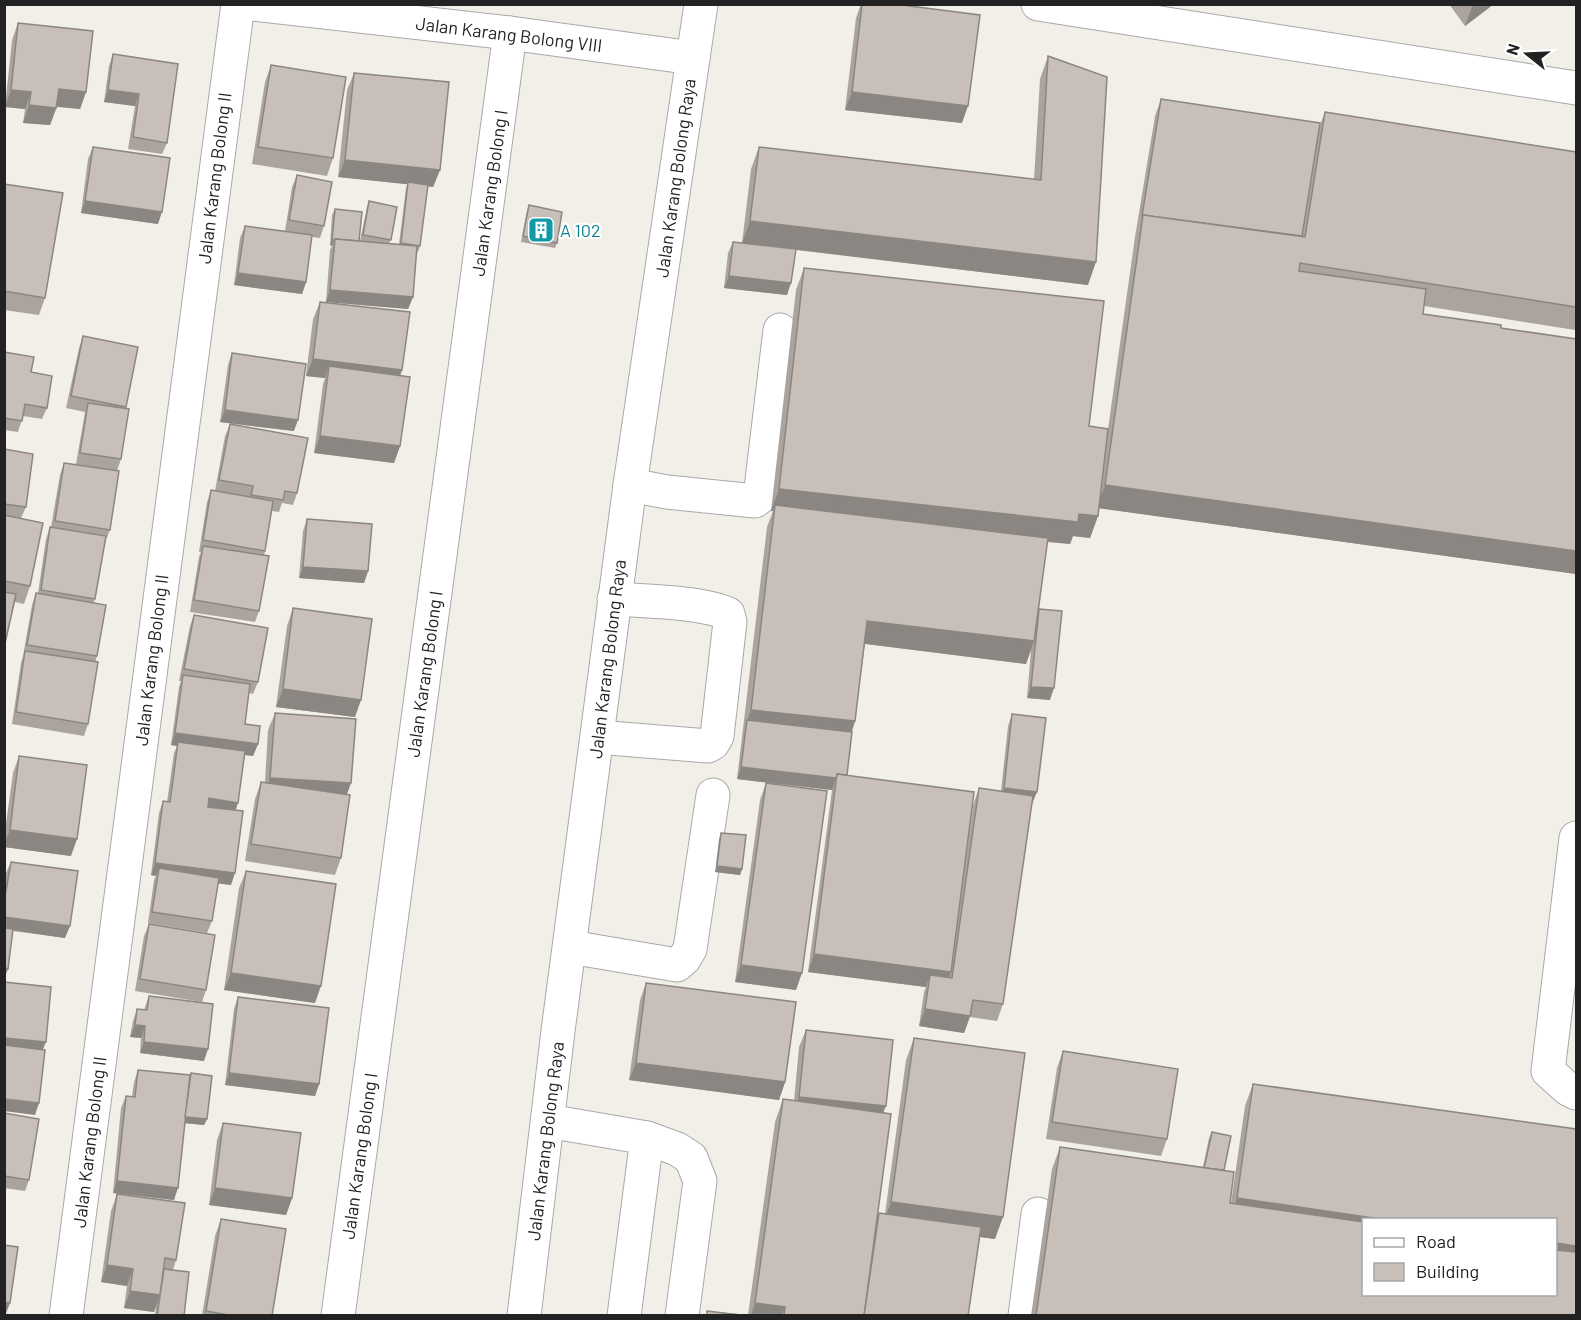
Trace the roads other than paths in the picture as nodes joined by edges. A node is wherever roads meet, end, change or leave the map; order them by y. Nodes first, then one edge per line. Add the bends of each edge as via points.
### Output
1 (238, 4) edge
2 (253, 4) edge
3 (701, 4) edge
4 (1038, 4) edge
5 (510, 33) junction
6 (693, 58) junction
7 (1576, 88) edge
8 (780, 330) dead end
9 (630, 485) junction
10 (614, 599) junction
11 (597, 737) junction
12 (713, 795) dead end
13 (1576, 838) edge
14 (570, 946) junction
15 (1576, 1093) edge
16 (548, 1121) junction
17 (647, 1138) junction
18 (1038, 1214) dead end
19 (66, 1316) edge
20 (338, 1316) edge
21 (524, 1316) edge
22 (624, 1316) edge
23 (682, 1316) edge
24 (1025, 1316) edge

1 - 19 street, Jalan Karang Bolong II
2 - 5 street, Jalan Karang Bolong VIII
3 - 6 street, Jalan Karang Bolong Raya
4 - 7 street
5 - 6 street, Jalan Karang Bolong VIII
5 - 20 street, Jalan Karang Bolong I
6 - 9 street, Jalan Karang Bolong Raya
8 - 9 street via 760,497 755,501
9 - 10 street, Jalan Karang Bolong Raya
10 - 11 street, Jalan Karang Bolong Raya
10 - 11 street via 688,605 728,614 717,736 708,746
11 - 14 street, Jalan Karang Bolong Raya
12 - 14 street via 690,949 684,959 676,965
13 - 15 street via 1548,1071
14 - 16 street, Jalan Karang Bolong Raya
16 - 17 street
16 - 21 street, Jalan Karang Bolong Raya
17 - 22 street
17 - 23 street via 692,1158 700,1181
18 - 24 street

